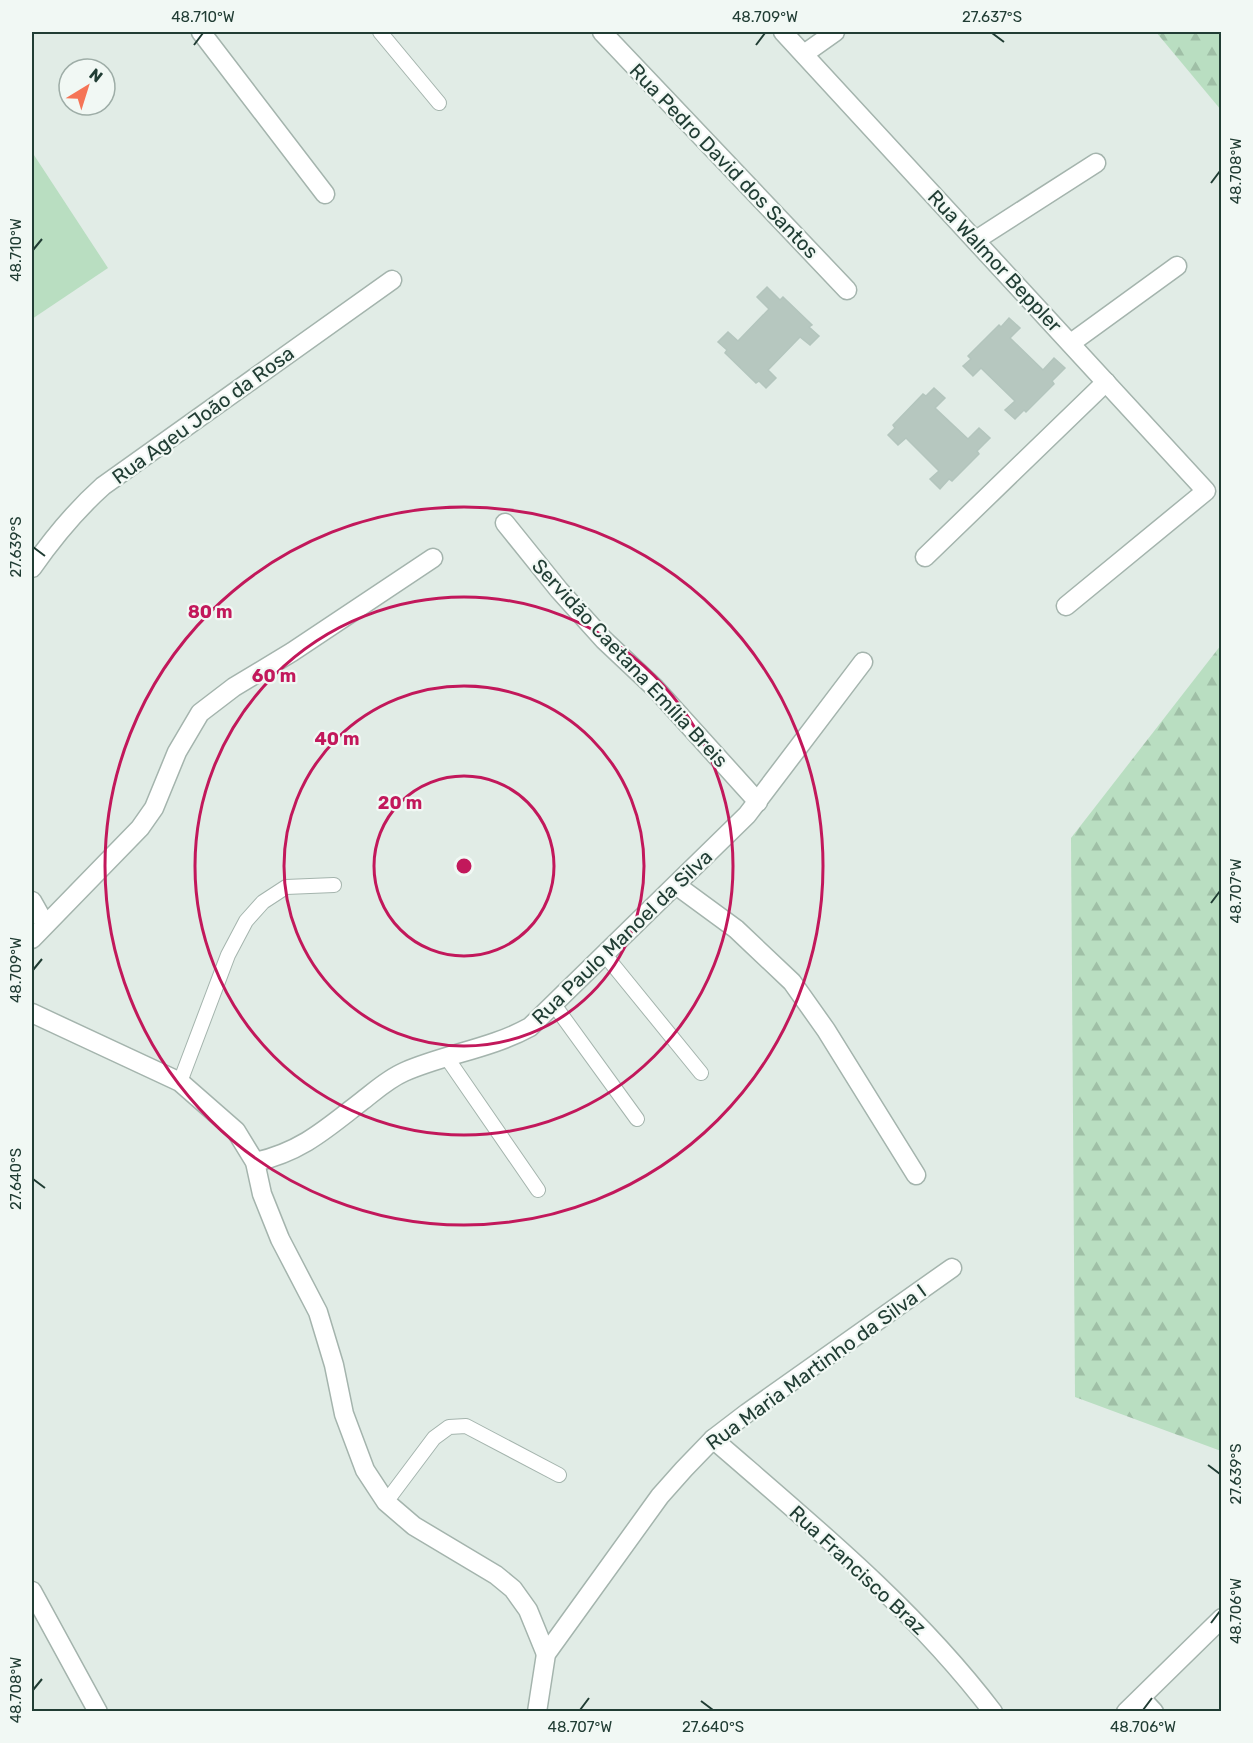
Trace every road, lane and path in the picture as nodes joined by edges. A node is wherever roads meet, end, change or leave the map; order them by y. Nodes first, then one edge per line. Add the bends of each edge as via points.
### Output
1 (201, 32) edge
2 (380, 32) edge
3 (602, 32) edge
4 (783, 32) edge
5 (835, 32) edge
6 (804, 54) junction
7 (439, 103) dead end
8 (1096, 163) dead end
9 (325, 194) dead end
10 (976, 240) junction
11 (1177, 266) dead end
12 (392, 280) dead end
13 (847, 290) dead end
14 (1071, 343) junction
15 (1106, 382) junction
16 (505, 523) dead end
17 (925, 557) dead end
18 (433, 558) dead end
19 (32, 568) edge
20 (1066, 606) dead end
21 (863, 662) dead end
22 (758, 802) junction
23 (334, 885) dead end
24 (676, 885) junction
25 (32, 901) edge
26 (45, 924) junction
27 (32, 939) edge
28 (605, 955) junction
29 (555, 1005) junction
30 (32, 1013) edge
31 (447, 1058) junction
32 (701, 1073) dead end
33 (180, 1082) junction
34 (636, 1119) dead end
35 (255, 1162) junction
36 (916, 1174) dead end
37 (538, 1190) dead end
38 (952, 1268) dead end
39 (713, 1439) junction
40 (559, 1475) dead end
41 (386, 1502) junction
42 (32, 1591) edge
43 (1221, 1618) edge
44 (546, 1654) junction
45 (1141, 1698) junction
46 (98, 1712) edge
47 (537, 1712) edge
48 (993, 1712) edge
49 (1126, 1712) edge
50 (1154, 1712) edge

1 - 9 street
2 - 7 lane
3 - 13 street, Rua Pedro David dos Santos
4 - 6 street, Rua Walmor Beppler
5 - 6 street
6 - 10 street, Rua Walmor Beppler
8 - 10 street
10 - 14 street, Rua Walmor Beppler
11 - 14 street
12 - 19 street, Rua Ageu João da Rosa via 103,486 70,518
14 - 15 street, Rua Walmor Beppler
15 - 17 street
15 - 20 street, Rua Walmor Beppler via 1206,491
16 - 22 street, Servidão Caetana Emília Breis via 604,640 655,688
18 - 26 street via 200,713 177,752 154,808 140,828
21 - 22 street, Rua Paulo Manoel da Silva
22 - 24 street, Rua Paulo Manoel da Silva
23 - 33 lane via 285,887 263,902 246,921 228,955
24 - 28 street, Rua Paulo Manoel da Silva
24 - 36 street via 736,929 792,982
25 - 26 street
26 - 27 street
28 - 29 street, Rua Paulo Manoel da Silva
28 - 32 lane
29 - 31 street, Rua Paulo Manoel da Silva via 530,1028 510,1038
29 - 34 lane
30 - 33 street
31 - 35 street, Rua Paulo Manoel da Silva via 403,1072 298,1148
31 - 37 lane
33 - 35 street via 236,1131
35 - 41 street via 269,1215 318,1312 344,1414 365,1470
38 - 39 street, Rua Maria Martinho da Silva I
39 - 44 street, Rua Maria Martinho da Silva I via 660,1496
39 - 48 street, Rua Francisco Braz via 919,1624
40 - 41 lane via 466,1426 449,1427 434,1438
41 - 44 street via 414,1526 513,1588 528,1610
42 - 46 street
43 - 45 street
44 - 47 street, Rua Maria Martinho da Silva I
45 - 49 street
45 - 50 street

